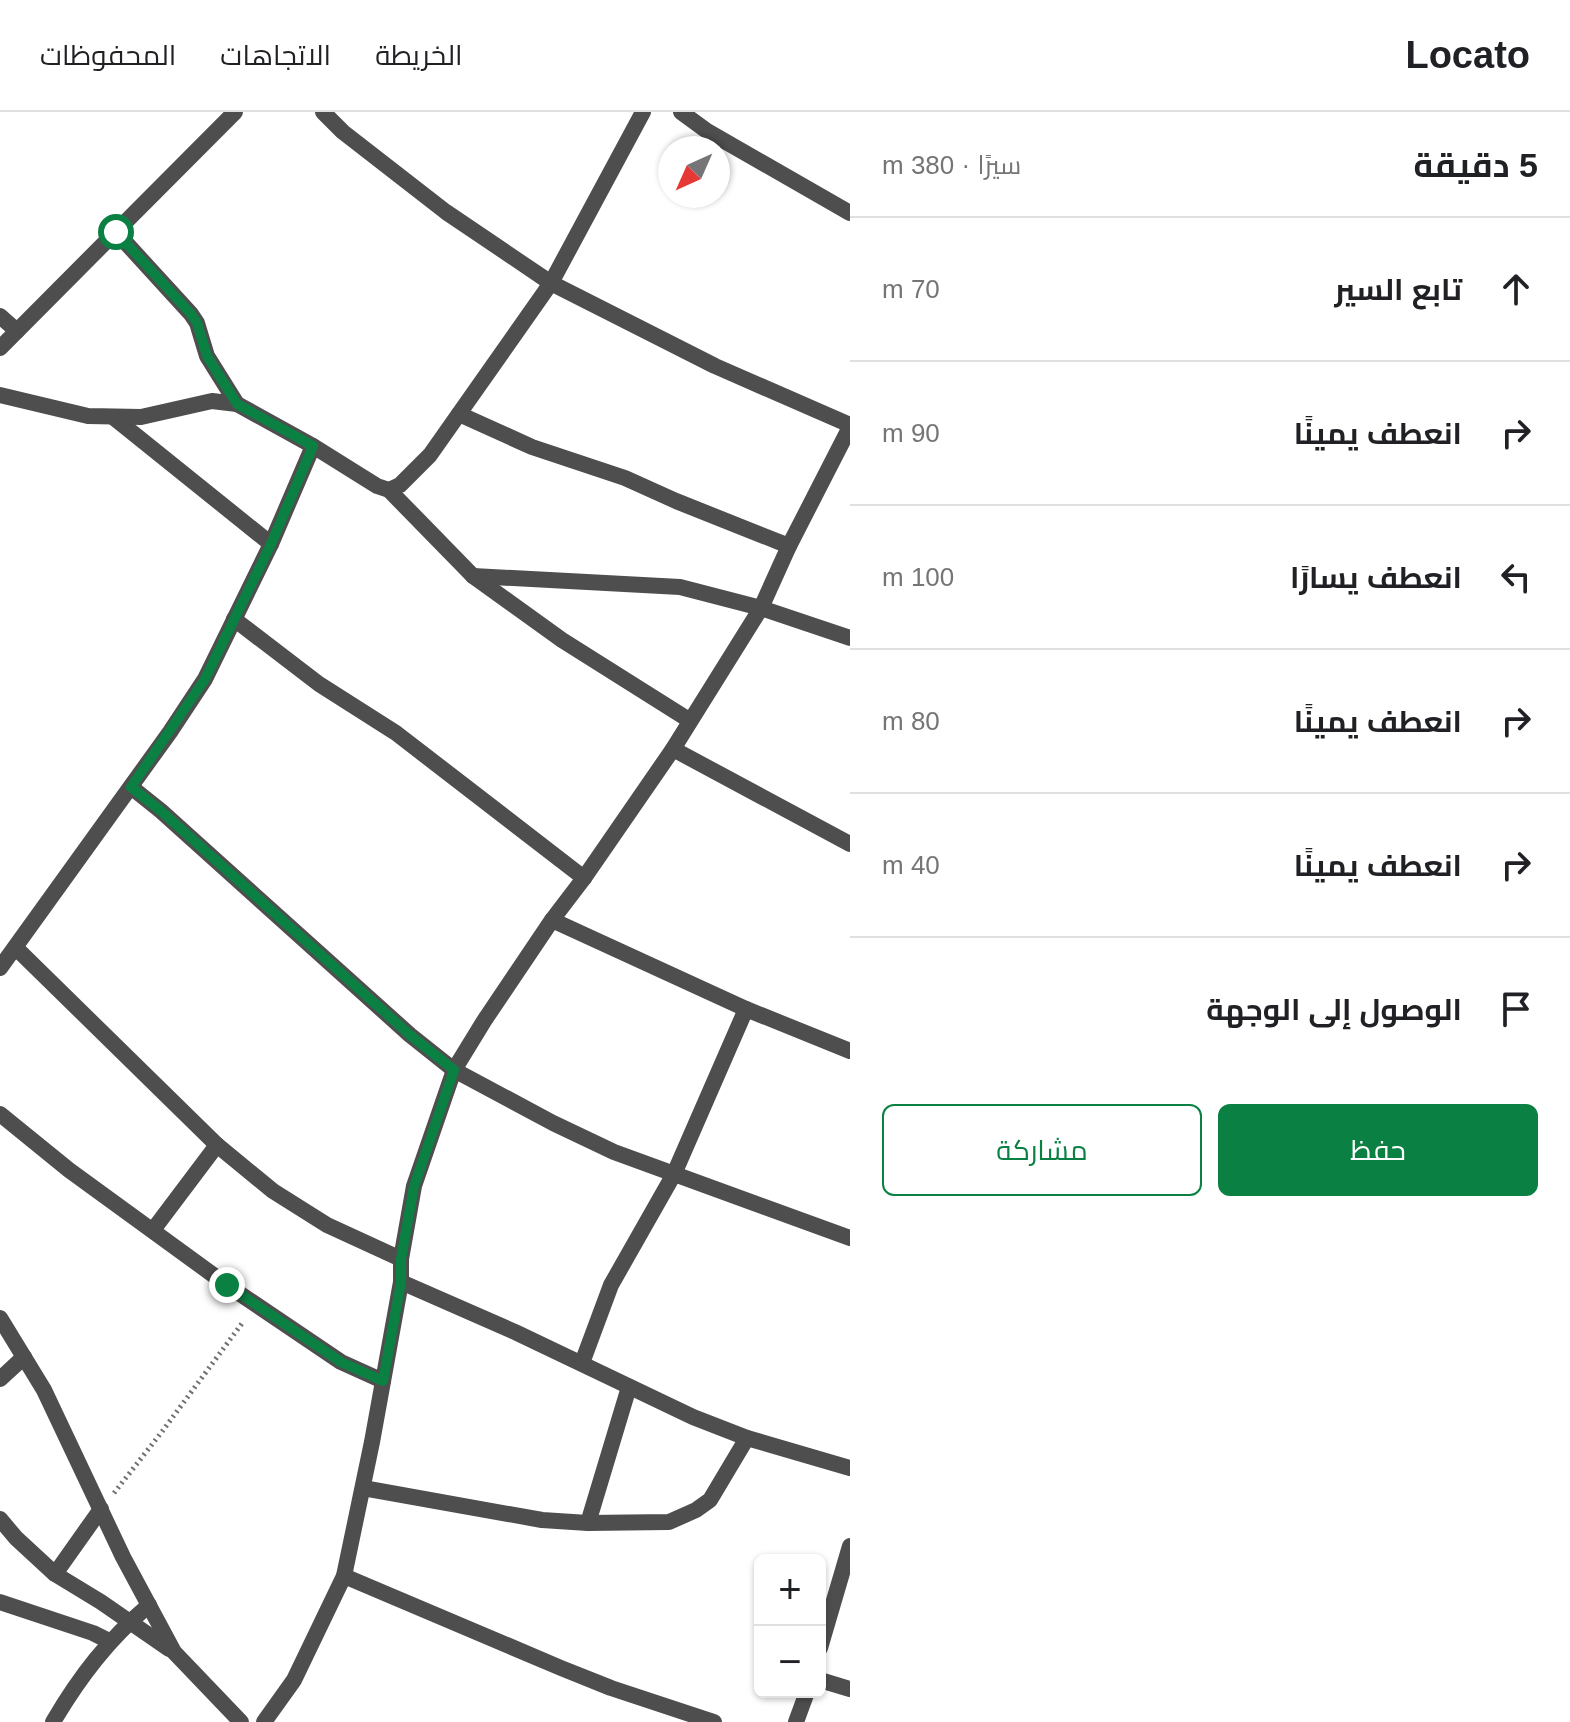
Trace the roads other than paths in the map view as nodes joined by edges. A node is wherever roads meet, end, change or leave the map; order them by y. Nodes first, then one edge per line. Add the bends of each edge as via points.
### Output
1 (235, 112) edge
2 (323, 112) edge
3 (643, 112) edge
4 (681, 112) edge
5 (850, 213) edge
6 (116, 232) junction
7 (551, 283) junction
8 (0, 316) edge
9 (17, 331) junction
10 (0, 348) edge
11 (0, 395) edge
12 (237, 404) junction
13 (459, 414) junction
14 (113, 417) junction
15 (850, 426) edge
16 (313, 446) junction
17 (389, 490) junction
18 (271, 544) junction
19 (789, 546) junction
20 (473, 576) junction
21 (761, 608) junction
22 (234, 619) junction
23 (850, 638) edge
24 (689, 720) junction
25 (673, 749) junction
26 (131, 787) junction
27 (848, 839) edge
28 (584, 878) junction
29 (552, 920) junction
30 (16, 948) junction
31 (0, 968) edge
32 (746, 1009) junction
33 (850, 1051) edge
34 (454, 1070) junction
35 (0, 1114) edge
36 (217, 1145) junction
37 (674, 1174) junction
38 (153, 1230) junction
39 (850, 1238) edge
40 (401, 1259) junction
41 (401, 1282) junction
42 (0, 1318) edge
43 (24, 1357) junction
44 (582, 1363) junction
45 (0, 1379) edge
46 (383, 1381) junction
47 (629, 1387) junction
48 (747, 1438) junction
49 (850, 1468) edge
50 (363, 1488) junction
51 (101, 1509) junction
52 (0, 1519) edge
53 (588, 1523) junction
54 (850, 1546) edge
55 (55, 1574) junction
56 (344, 1576) junction
57 (0, 1602) edge
58 (149, 1605) junction
59 (130, 1621) junction
60 (826, 1628) edge
61 (109, 1641) junction
62 (174, 1652) junction
63 (826, 1682) edge
64 (850, 1689) edge
65 (805, 1698) edge
66 (53, 1722) edge
67 (241, 1722) edge
68 (264, 1722) edge
69 (714, 1722) edge
70 (796, 1722) edge

1 - 6 street
2 - 7 street via 446,212
3 - 7 street
4 - 5 street
6 - 9 street
6 - 12 street via 191,314 207,356
7 - 13 street
7 - 15 street via 715,366
8 - 9 street
9 - 10 street
11 - 14 street
12 - 14 street via 212,401 141,417
12 - 16 street
13 - 17 street via 430,455
13 - 19 street
14 - 18 street
15 - 19 street
16 - 17 street
16 - 18 street
17 - 20 street
18 - 22 street
19 - 21 street
20 - 21 street via 680,587
20 - 24 street
21 - 23 street
21 - 24 street
22 - 26 street via 205,679
22 - 28 street via 319,684 396,733
24 - 25 street
25 - 27 street
25 - 28 street
26 - 30 street
26 - 34 street
28 - 29 street
29 - 32 street
29 - 34 street
30 - 31 street
30 - 36 street
32 - 33 street
32 - 37 street
34 - 37 street via 614,1152
34 - 40 street via 414,1186
35 - 38 street
36 - 38 street
36 - 40 street via 273,1191 327,1225
37 - 39 street
37 - 44 street via 611,1285
38 - 46 street via 341,1362
40 - 41 street
41 - 44 street
41 - 46 street
42 - 43 street
43 - 45 street
43 - 51 street
44 - 47 street
46 - 50 street
47 - 48 street
47 - 53 street
48 - 49 street
48 - 53 street via 710,1500 696,1510 669,1522
50 - 53 street via 542,1520
50 - 56 street
51 - 55 street
51 - 58 street
52 - 55 street
54 - 60 street
55 - 59 street
56 - 68 street via 294,1680
56 - 69 street via 611,1688
57 - 61 street
58 - 59 street
58 - 62 street
59 - 61 street
59 - 62 street
61 - 66 street
62 - 67 street
63 - 64 street
65 - 70 street

